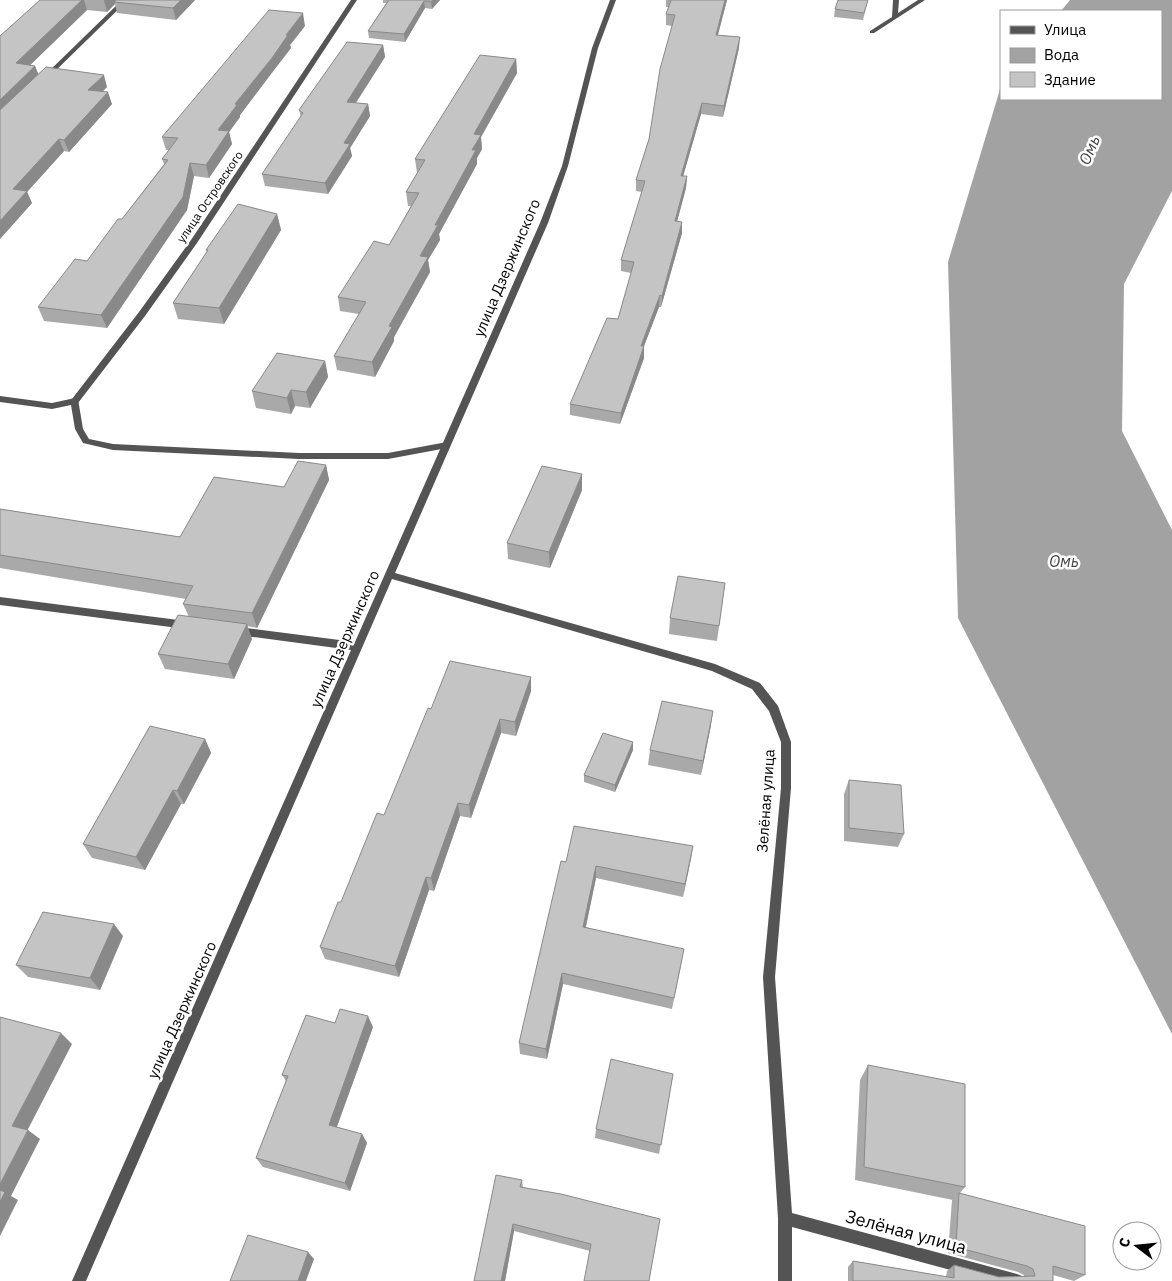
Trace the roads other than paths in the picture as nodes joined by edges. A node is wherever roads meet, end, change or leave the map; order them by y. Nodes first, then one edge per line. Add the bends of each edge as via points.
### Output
1 (125, 0) edge
2 (354, 0) edge
3 (613, 0) edge
4 (896, 0) edge
5 (922, 0) edge
6 (895, 18) junction
7 (872, 32) dead end
8 (40, 82) edge
9 (0, 399) edge
10 (75, 401) junction
11 (447, 445) junction
12 (390, 575) junction
13 (0, 601) edge
14 (194, 626) edge
15 (223, 629) edge
16 (359, 647) junction
17 (785, 1218) junction
18 (79, 1281) edge
19 (784, 1281) edge
20 (1017, 1281) edge

1 - 8 street
2 - 10 street, улица Островского via 194,241
3 - 11 street, улица Дзержинского via 595,48 566,166
4 - 6 street
5 - 6 street
6 - 7 street
9 - 10 street via 52,406
10 - 11 street via 78,429 86,441 113,447 299,456 388,456
11 - 12 street, улица Дзержинского
12 - 16 street, улица Дзержинского
12 - 17 street, Зелёная улица via 715,668 756,686 774,709 786,742 786,788 769,977
13 - 14 street
15 - 16 street
16 - 18 street, улица Дзержинского
17 - 19 street, Зелёная улица
17 - 20 street, Зелёная улица

